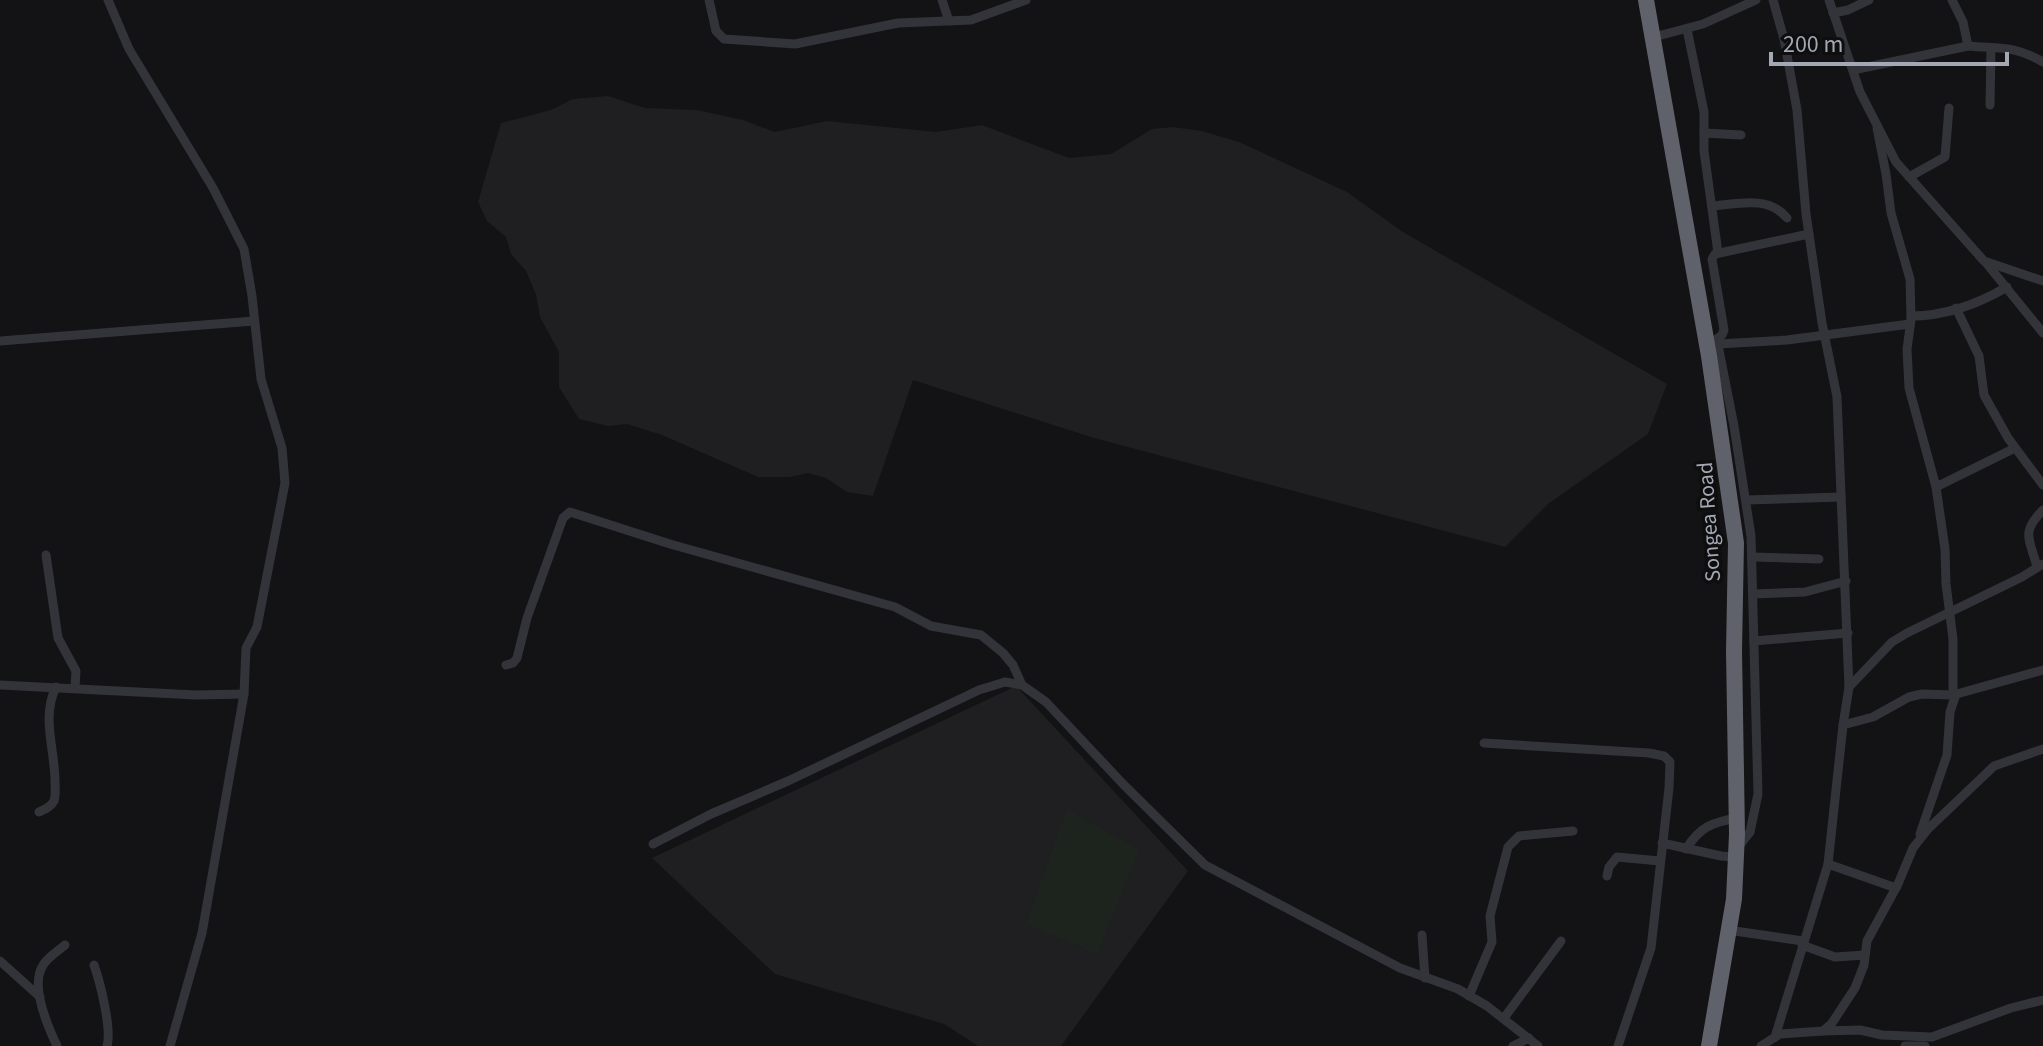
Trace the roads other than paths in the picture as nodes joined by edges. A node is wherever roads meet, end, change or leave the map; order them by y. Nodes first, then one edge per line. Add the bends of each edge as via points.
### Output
1 (108, 0) edge
2 (709, 0) edge
3 (942, 0) edge
4 (1026, 0) edge
5 (1646, 0) edge
6 (1756, 0) edge
7 (1773, 0) edge
8 (1829, 0) edge
9 (1869, 0) edge
10 (1952, 0) edge
11 (1833, 13) junction
12 (949, 21) junction
13 (1687, 29) junction
14 (1654, 37) junction
15 (1968, 46) junction
16 (1991, 48) junction
17 (2043, 62) edge
18 (1853, 70) junction
19 (1990, 105) dead end
20 (1949, 108) dead end
21 (1877, 128) junction
22 (1704, 133) junction
23 (1741, 135) dead end
24 (1909, 177) junction
25 (1712, 206) junction
26 (1787, 218) dead end
27 (1809, 234) junction
28 (1718, 253) junction
29 (1984, 261) junction
30 (2043, 281) edge
31 (2007, 287) junction
32 (1956, 308) junction
33 (1910, 320) junction
34 (254, 321) junction
35 (2043, 333) edge
36 (1826, 335) junction
37 (0, 341) edge
38 (1714, 343) junction
39 (2015, 448) junction
40 (2043, 485) edge
41 (1936, 487) junction
42 (1841, 497) junction
43 (1746, 500) junction
44 (2043, 510) edge
45 (46, 555) dead end
46 (1752, 557) junction
47 (1819, 559) dead end
48 (2040, 566) edge
49 (1846, 581) junction
50 (1753, 594) junction
51 (1950, 611) junction
52 (1848, 633) junction
53 (1754, 641) junction
54 (506, 665) dead end
55 (2043, 670) edge
56 (0, 685) edge
57 (1022, 685) junction
58 (56, 687) junction
59 (75, 687) junction
60 (1849, 687) junction
61 (244, 694) junction
62 (1954, 694) junction
63 (1843, 725) junction
64 (1484, 743) dead end
65 (2043, 749) edge
66 (39, 812) dead end
67 (1738, 818) junction
68 (1573, 831) dead end
69 (1918, 841) junction
70 (1662, 843) junction
71 (653, 844) dead end
72 (1686, 849) junction
73 (1736, 853) junction
74 (1660, 861) junction
75 (1828, 864) junction
76 (1607, 876) dead end
77 (1896, 888) junction
78 (1728, 930) junction
79 (1422, 935) dead end
80 (1561, 941) dead end
81 (1802, 943) junction
82 (65, 945) dead end
83 (1865, 955) junction
84 (0, 961) edge
85 (94, 965) dead end
86 (1425, 978) junction
87 (1469, 996) junction
88 (40, 997) junction
89 (2042, 1003) edge
90 (1504, 1018) junction
91 (1823, 1031) junction
92 (1775, 1037) junction
93 (1529, 1038) junction
94 (1891, 1041) edge
95 (1712, 1044) edge
96 (57, 1046) edge
97 (107, 1046) edge
98 (170, 1046) edge
99 (1513, 1046) edge
100 (1538, 1046) edge
101 (1618, 1046) edge
102 (1761, 1046) edge
103 (1905, 1046) edge
104 (1925, 1046) edge

1 - 34 street via 129,49 235,226 249,271
2 - 12 street via 716,31 724,39 743,42 795,44 898,23
3 - 12 street
4 - 12 street via 971,20
5 - 14 highway, Songea Road
6 - 13 street
7 - 27 street via 1797,110
8 - 11 street
9 - 11 street
10 - 15 street
11 - 18 street
13 - 14 street
13 - 22 street
14 - 38 highway, Songea Road
15 - 16 street
15 - 18 street
16 - 17 street via 2024,51
16 - 19 street
18 - 21 street
20 - 24 street via 1945,157
21 - 24 street
21 - 33 street via 1891,213 1910,279
22 - 23 street
22 - 25 street
24 - 29 street
25 - 26 street via 1766,203
25 - 28 street
27 - 28 street
27 - 36 street
28 - 38 street via 1712,259 1724,330
29 - 30 street
29 - 31 street
31 - 32 street
31 - 35 street
32 - 33 street
32 - 39 street via 1979,356 1984,395
33 - 36 street
33 - 41 street via 1909,388
34 - 37 street
34 - 61 street via 261,379 285,465 285,483 259,618 246,648
36 - 38 street
36 - 42 street via 1839,417
38 - 43 street
38 - 67 highway, Songea Road via 1736,543
39 - 40 street
39 - 41 street
41 - 51 street
42 - 43 street
42 - 49 street
43 - 46 street
44 - 48 street via 2027,533
45 - 59 street via 58,638 76,671
46 - 47 street
46 - 50 street
48 - 51 street
49 - 50 street via 1805,592
49 - 52 street
50 - 53 street
51 - 60 street via 1892,642
51 - 62 street
52 - 53 street
52 - 60 street
53 - 73 street via 1758,794 1750,832
54 - 57 street via 517,658 563,518 570,512 895,607 931,626 981,635 1013,665
55 - 62 street
56 - 58 street
57 - 71 street via 1005,682 979,690
57 - 86 street via 1046,702 1205,865
58 - 59 street
58 - 66 street via 49,713 54,800
59 - 61 street
60 - 63 street
61 - 98 street via 202,933
62 - 63 street via 1909,697 1873,717
62 - 69 street via 1947,755
63 - 75 street
64 - 70 street via 1664,756 1671,768
65 - 69 street via 1994,766
67 - 72 street via 1709,824
67 - 73 highway, Songea Road
68 - 87 street via 1519,836 1508,847 1490,916 1492,942
69 - 77 street
70 - 72 street
70 - 74 street
72 - 73 street
73 - 78 highway, Songea Road
74 - 76 street via 1617,857
74 - 101 street via 1651,948
75 - 77 street
75 - 81 street
77 - 83 street via 1867,941
78 - 81 street
78 - 95 highway, Songea Road
79 - 86 street
80 - 90 street
81 - 83 street via 1835,957
81 - 92 street
82 - 88 street via 42,966
83 - 91 street via 1855,988
84 - 88 street
85 - 97 street via 109,1030
86 - 87 street
87 - 90 street
88 - 96 street
89 - 94 street via 2011,1008 1932,1037
90 - 93 street
91 - 92 street
91 - 94 street via 1860,1030
92 - 102 street
93 - 99 street
93 - 100 street
103 - 104 street

